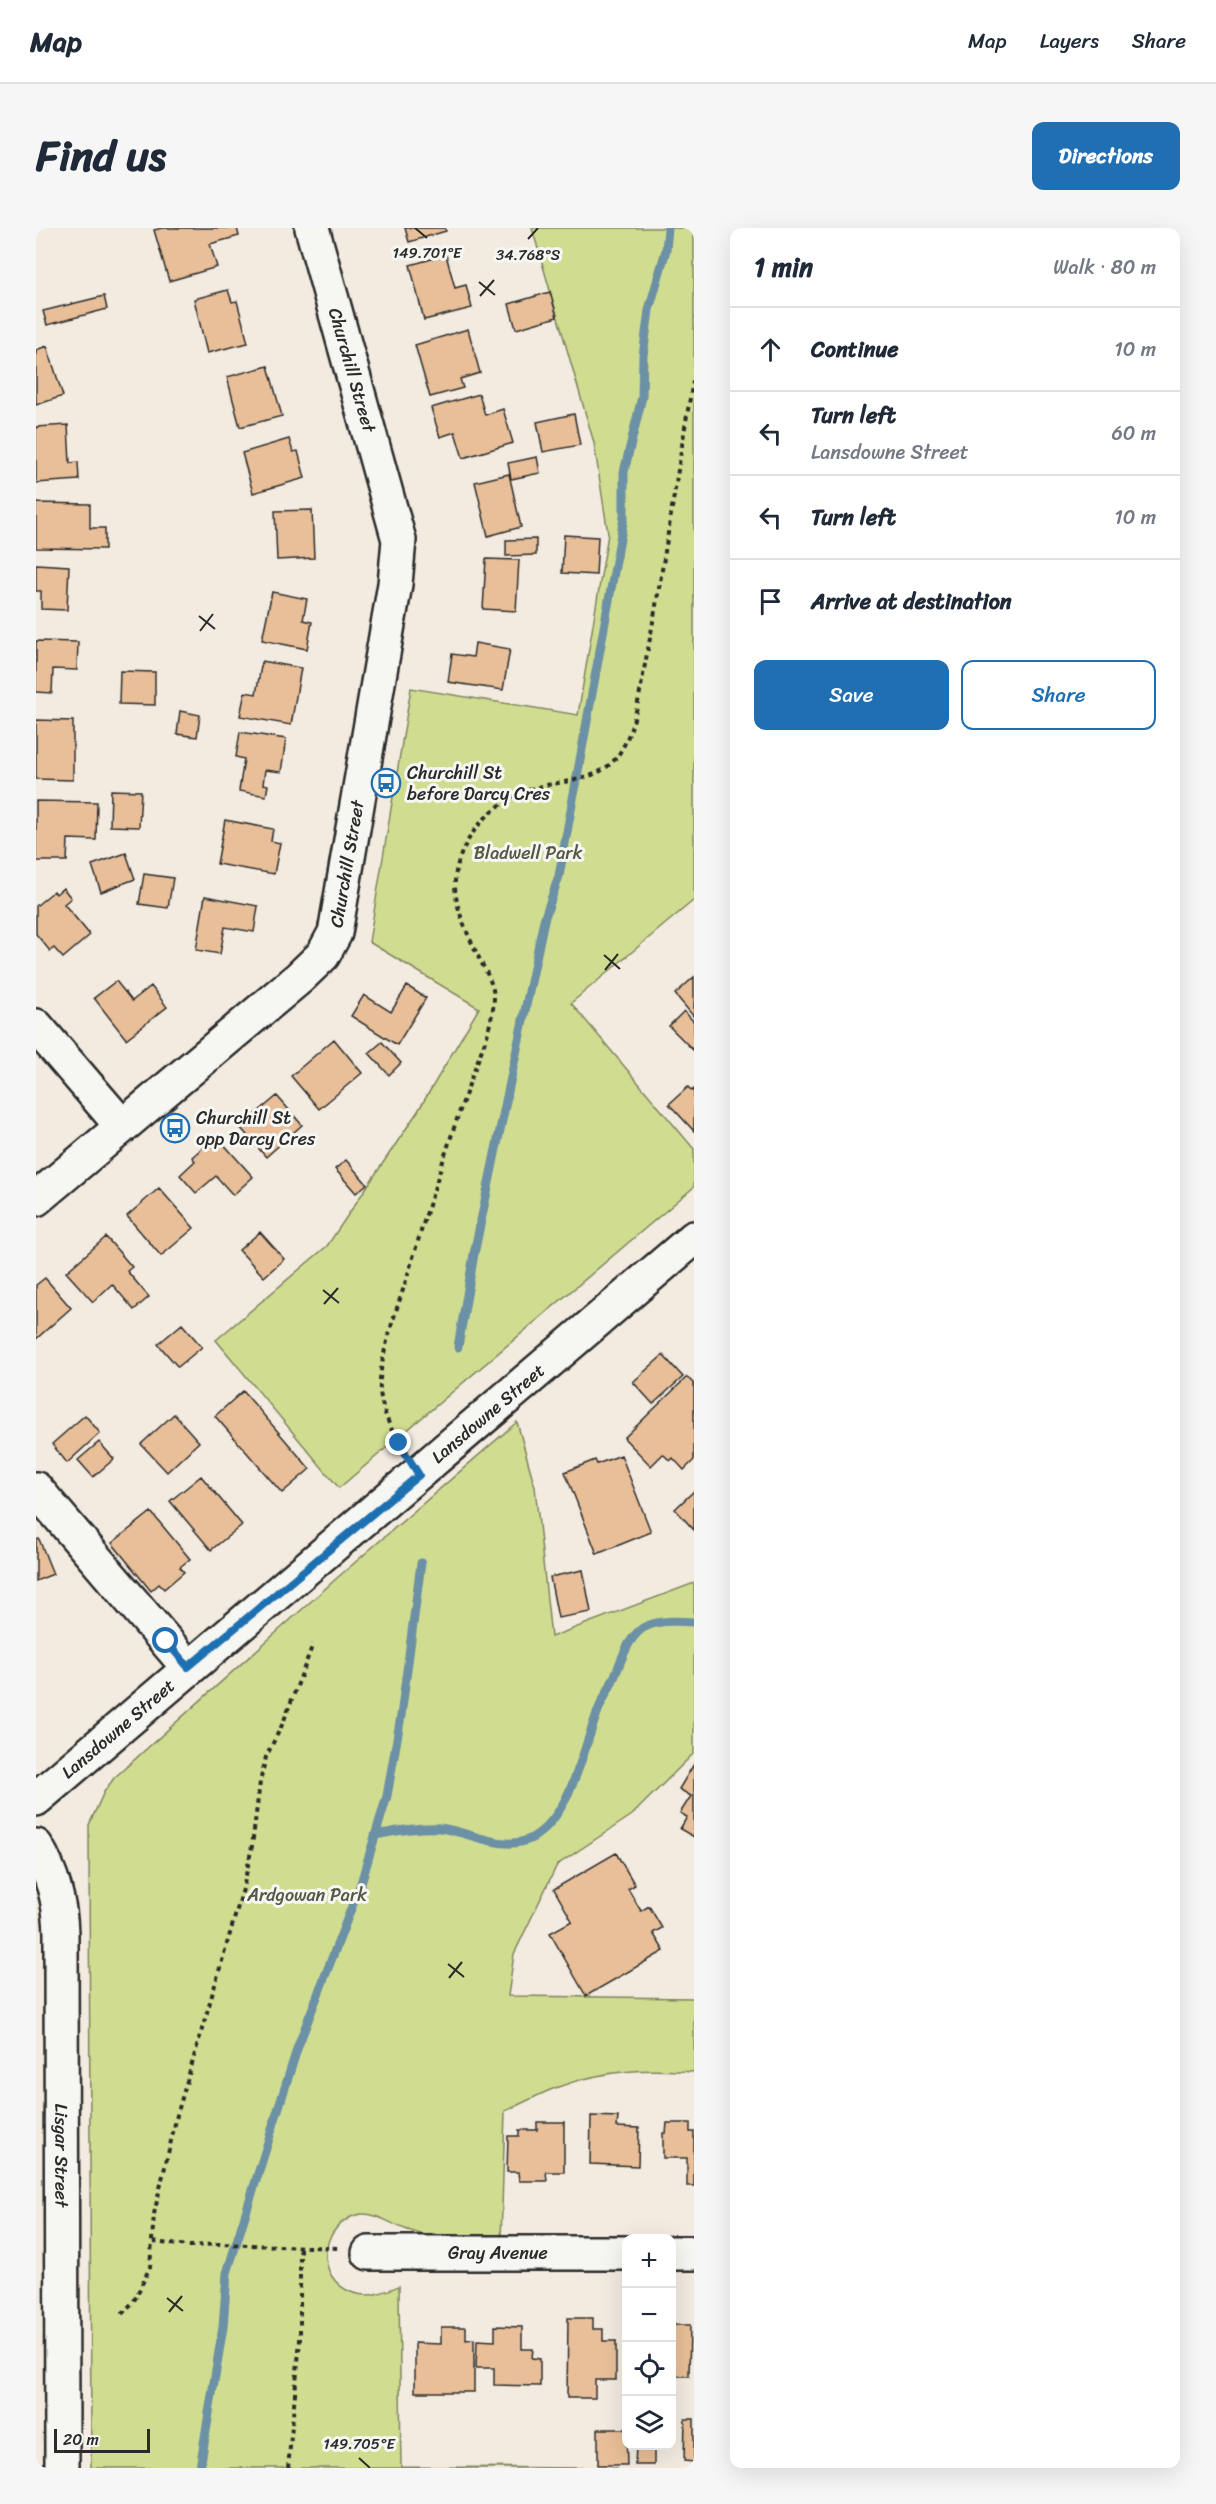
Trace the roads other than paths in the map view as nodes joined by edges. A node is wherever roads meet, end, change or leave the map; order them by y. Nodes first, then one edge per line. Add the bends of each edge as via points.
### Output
1 (312, 228) edge
2 (36, 1026) edge
3 (121, 1125) junction
4 (36, 1199) edge
5 (688, 1254) edge
6 (36, 1488) edge
7 (188, 1667) junction
8 (36, 1799) edge
9 (36, 1846) edge
10 (369, 2253) road end
11 (622, 2253) edge
12 (676, 2253) edge
13 (694, 2253) edge
14 (62, 2468) edge

1 - 3 street, Churchill Street via 399,540 395,584 335,933 323,956 299,978
2 - 3 street
3 - 4 street, Churchill Street
5 - 7 street, Lansdowne Street
6 - 7 street
7 - 8 street, Lansdowne Street
9 - 14 street, Lisgar Street via 54,1881 61,1933
10 - 11 street, Gray Avenue
12 - 13 street

